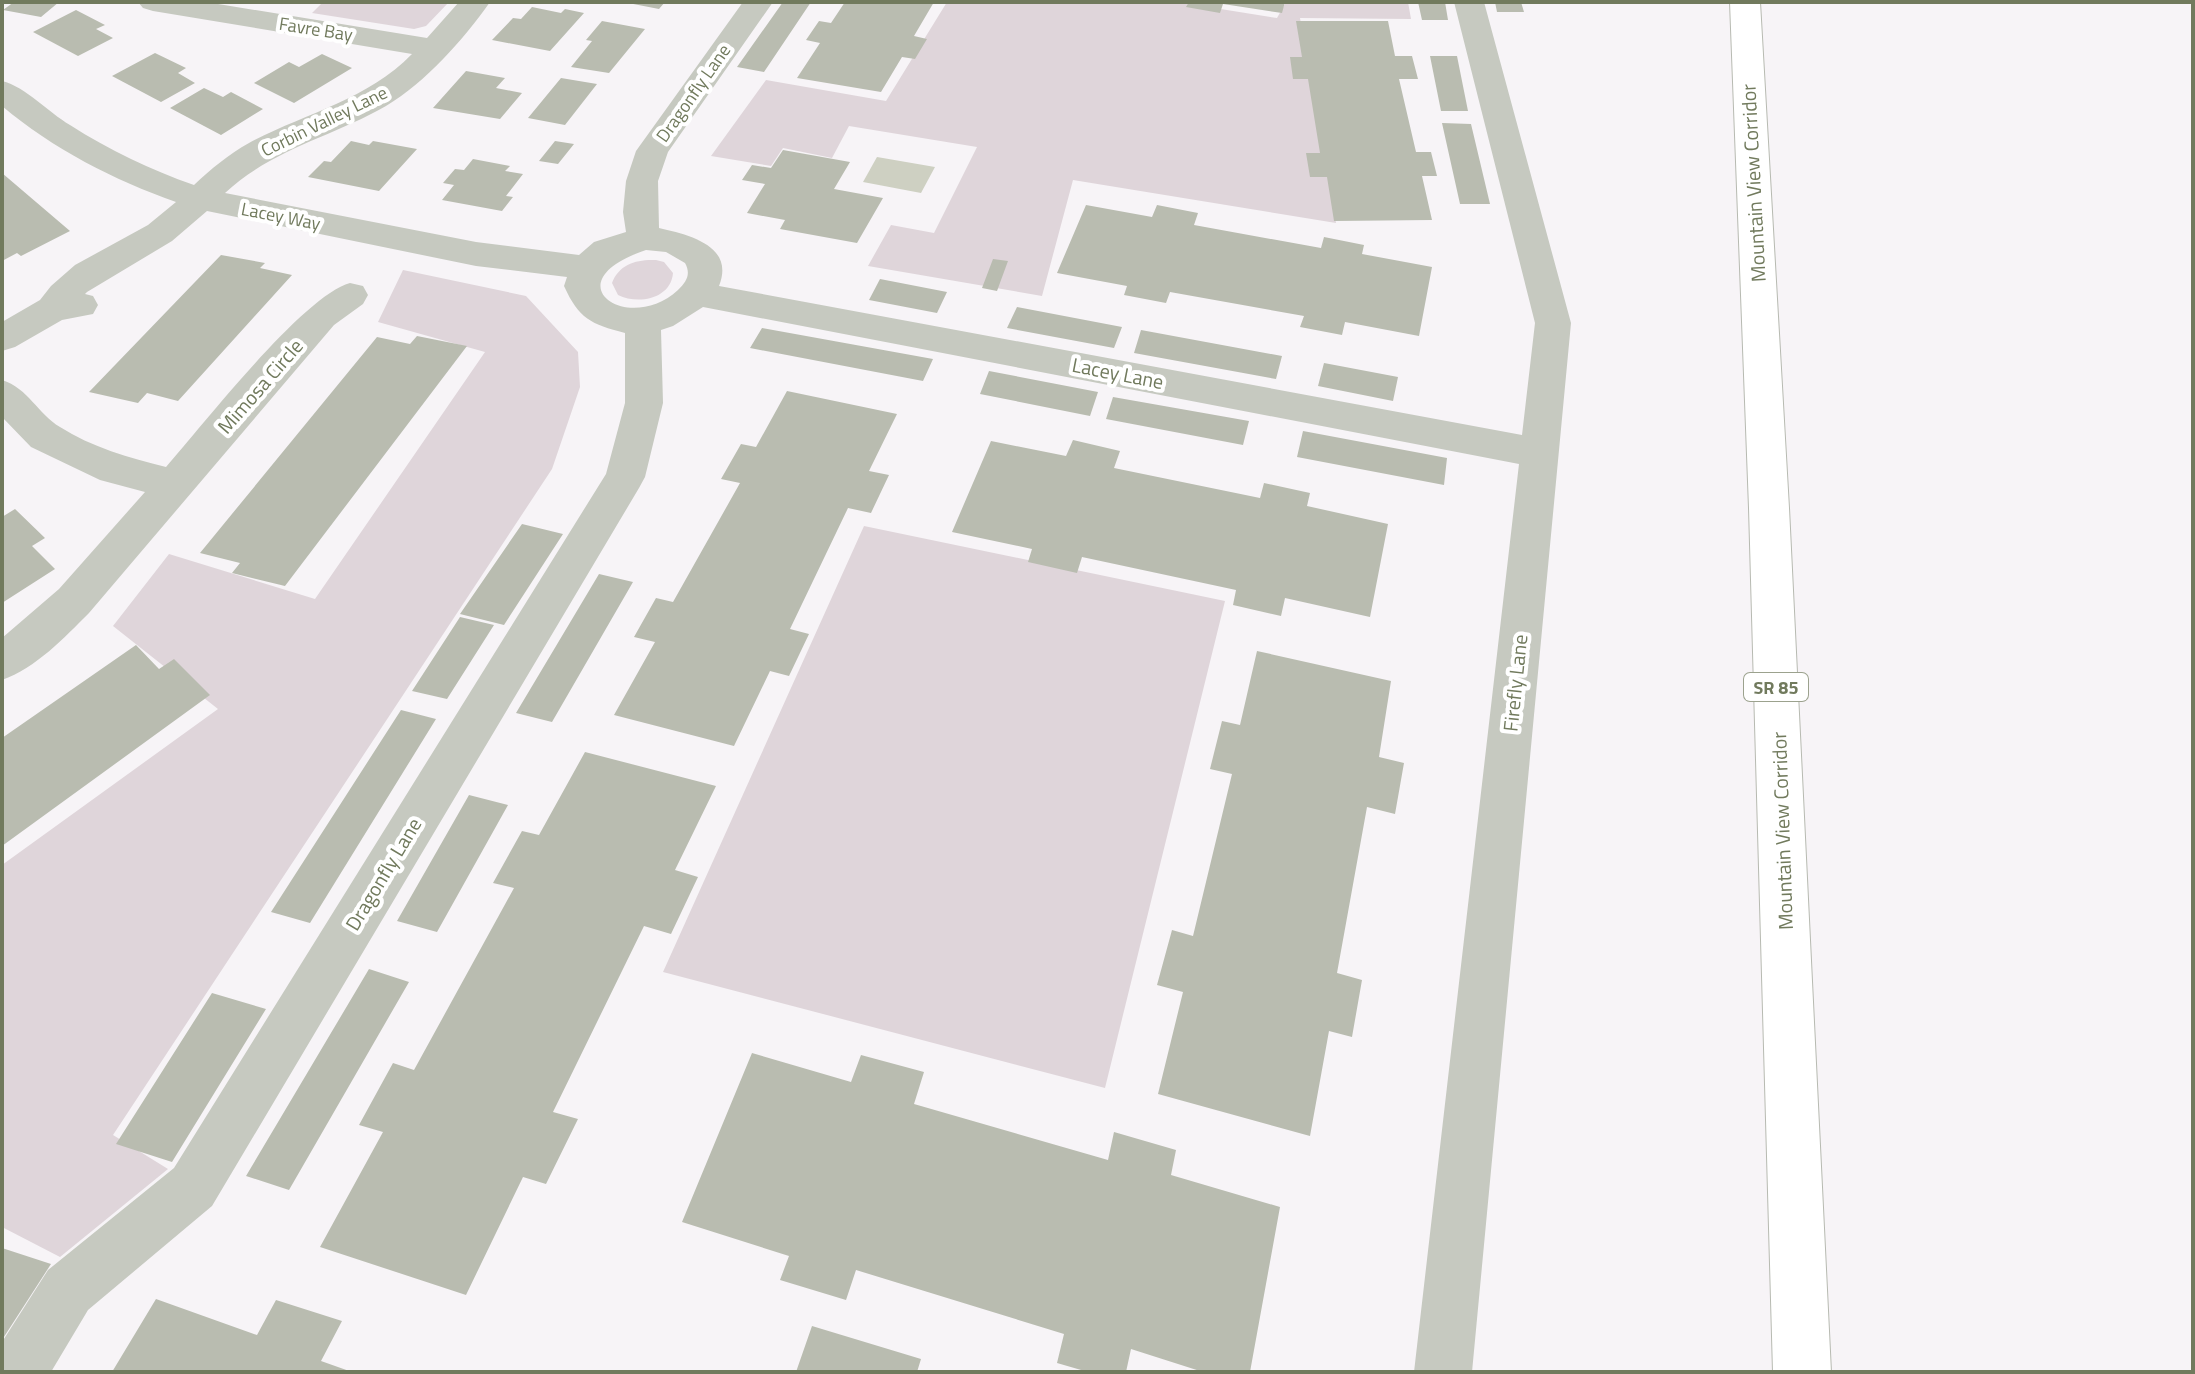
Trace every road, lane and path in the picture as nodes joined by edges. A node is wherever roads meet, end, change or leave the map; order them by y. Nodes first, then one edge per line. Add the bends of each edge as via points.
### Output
1 (153, 2) edge
2 (475, 2) edge
3 (758, 2) edge
4 (1469, 2) edge
5 (1745, 2) edge
6 (432, 48) junction
7 (2, 90) edge
8 (201, 199) junction
9 (644, 238) junction
10 (588, 268) junction
11 (696, 294) junction
12 (350, 295) dead end
13 (643, 320) junction
14 (2, 338) edge
15 (2, 394) edge
16 (1539, 453) junction
17 (175, 484) junction
18 (2, 662) edge
19 (17, 1372) edge
20 (1443, 1372) edge
21 (1802, 1372) edge

1 - 6 street, Favre Bay
2 - 6 street, Corbin Valley Lane
3 - 9 street, Dragonfly Lane via 652,151 641,195
4 - 16 street, Firefly Lane via 1553,323
5 - 21 highway, Mountain View Corridor / SR 85
6 - 8 street, Corbin Valley Lane via 410,74 375,99 242,162
7 - 8 street, Lacey Way via 26,112 87,149
8 - 10 street, Lacey Way via 476,254
8 - 14 street, Corbin Valley Lane via 159,233 146,261 113,289 85,304 53,309
9 - 10 street via 612,247
9 - 11 street via 667,238 698,253 705,266
10 - 13 street via 582,295 590,307 622,320
11 - 13 street via 682,306
11 - 16 street, Lacey Lane
12 - 17 street, Mimosa Circle via 321,316
13 - 19 street, Dragonfly Lane via 644,403 625,477 193,1187 68,1290
15 - 17 street via 45,437 114,469
16 - 20 street, Firefly Lane
17 - 18 street, Mimosa Circle via 105,572 32,642

